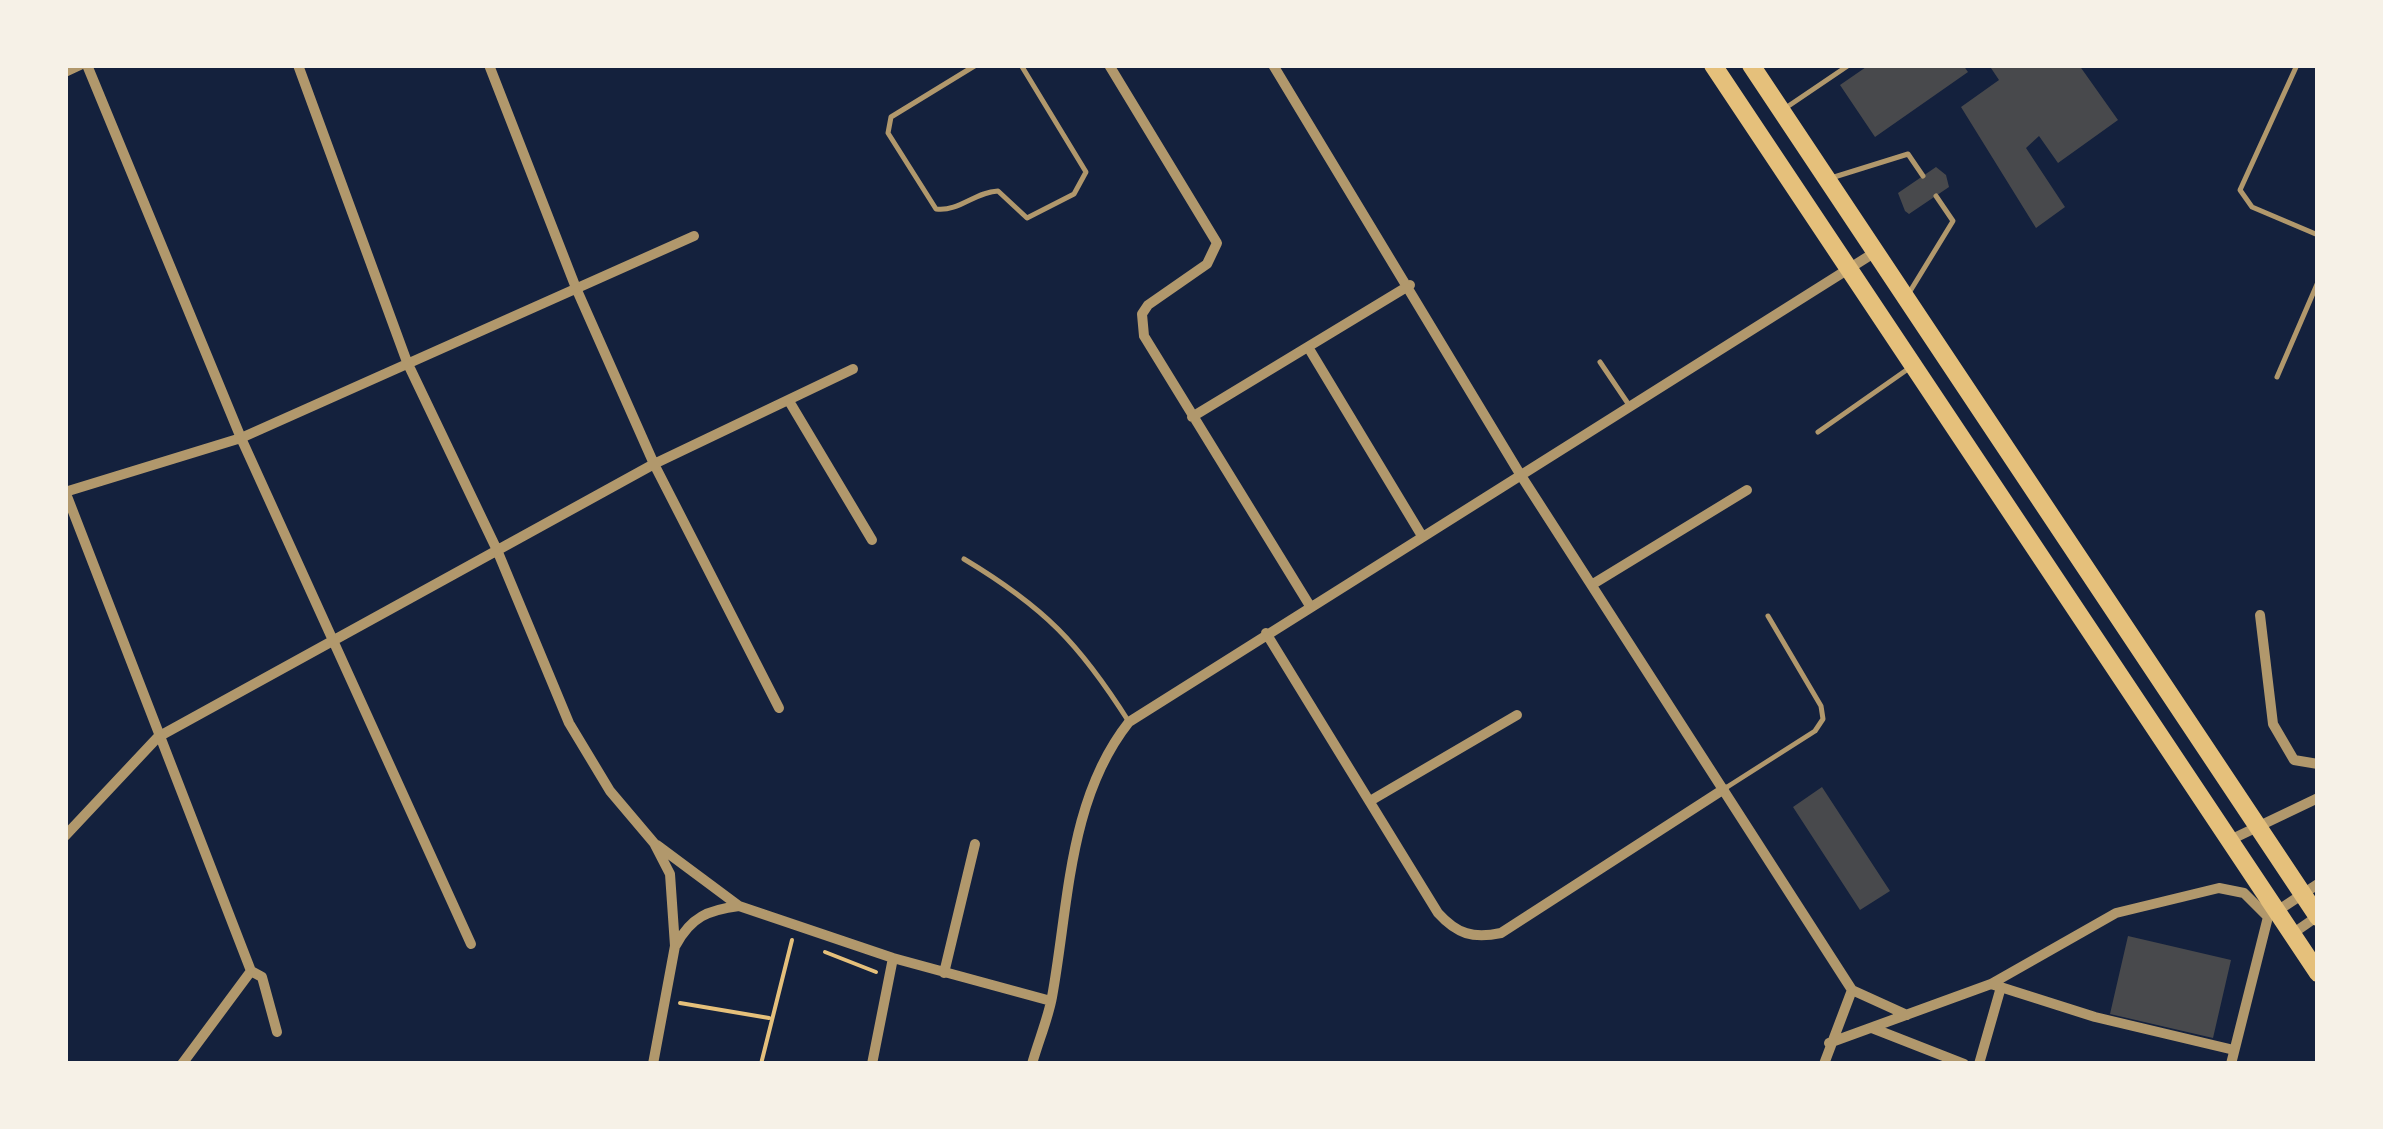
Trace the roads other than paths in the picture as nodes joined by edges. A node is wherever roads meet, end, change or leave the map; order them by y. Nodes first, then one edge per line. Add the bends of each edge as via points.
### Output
1 (84, 65) edge
2 (298, 65) edge
3 (489, 65) edge
4 (976, 65) edge
5 (1020, 65) edge
6 (1109, 65) edge
7 (1274, 65) edge
8 (1713, 65) edge
9 (1751, 65) edge
10 (1849, 65) edge
11 (2297, 65) edge
12 (65, 72) edge
13 (1782, 110) junction
14 (1923, 176) dead end
15 (1828, 179) junction
16 (1936, 196) dead end
17 (2318, 235) edge
18 (694, 236) dead end
19 (1877, 250) junction
20 (1850, 266) junction
21 (2318, 282) edge
22 (1410, 285) junction
23 (576, 288) junction
24 (1907, 296) junction
25 (1308, 346) junction
26 (407, 362) junction
27 (1600, 362) dead end
28 (1915, 365) junction
29 (854, 368) dead end
30 (2277, 377) dead end
31 (789, 401) junction
32 (1629, 405) junction
33 (1192, 417) junction
34 (1818, 432) dead end
35 (241, 438) junction
36 (654, 464) junction
37 (1520, 474) junction
38 (1747, 490) dead end
39 (65, 492) edge
40 (1422, 536) junction
41 (872, 540) dead end
42 (497, 550) junction
43 (964, 559) dead end
44 (1593, 584) junction
45 (1310, 606) junction
46 (2260, 615) dead end
47 (1768, 616) dead end
48 (1266, 634) junction
49 (334, 638) junction
50 (779, 708) dead end
51 (1517, 716) dead end
52 (1128, 722) junction
53 (158, 737) junction
54 (2318, 764) edge
55 (1724, 788) junction
56 (2318, 798) edge
57 (1370, 801) junction
58 (2259, 824) junction
59 (65, 836) edge
60 (2230, 840) junction
61 (654, 843) junction
62 (975, 844) dead end
63 (2311, 889) edge
64 (739, 906) junction
65 (2272, 913) junction
66 (2318, 916) edge
67 (2292, 934) junction
68 (471, 944) dead end
69 (676, 946) junction
70 (894, 958) junction
71 (251, 971) junction
72 (944, 973) junction
73 (2318, 973) edge
74 (1996, 986) junction
75 (1852, 990) junction
76 (1051, 1000) junction
77 (1907, 1015) junction
78 (1872, 1028) junction
79 (277, 1032) dead end
80 (1829, 1043) junction
81 (2234, 1050) junction
82 (182, 1064) edge
83 (654, 1064) edge
84 (872, 1064) edge
85 (1032, 1064) edge
86 (1824, 1064) edge
87 (1964, 1064) edge
88 (1980, 1064) edge
89 (2231, 1064) edge

1 - 12 street
1 - 35 street
2 - 26 street
3 - 23 street
4 - 5 lane via 890,117 888,134 936,209 998,191 1026,218 1074,194 1086,172
6 - 33 street via 1217,244 1213,258 1155,297 1142,314 1144,336
7 - 22 street
8 - 20 main road
9 - 13 main road
10 - 13 lane
11 - 17 lane via 2240,190 2252,207
13 - 15 main road
14 - 15 lane via 1908,154
15 - 19 main road
16 - 24 lane via 1953,221
18 - 23 street
19 - 20 street
19 - 24 main road
20 - 28 main road
20 - 32 street
21 - 30 lane
22 - 25 street
22 - 37 street
23 - 26 street
23 - 36 street
24 - 58 main road
25 - 33 street
25 - 40 street
26 - 35 street
26 - 42 street
27 - 32 lane
28 - 34 lane
28 - 60 main road
29 - 31 street
31 - 36 street
31 - 41 street
32 - 37 street
33 - 45 street
35 - 39 street
35 - 49 street
36 - 42 street
36 - 50 street
37 - 40 street
37 - 44 street
38 - 44 street
39 - 53 street
40 - 45 street
42 - 49 street
42 - 61 street via 569,722 610,791
43 - 52 lane via 1061,628
44 - 55 street
45 - 48 street
46 - 54 street via 2276,736 2294,760
47 - 55 lane via 1822,719 1814,731
48 - 52 street
48 - 57 street
49 - 53 street
49 - 68 street
51 - 57 street
52 - 76 street via 1092,783 1070,872
53 - 59 street
53 - 71 street
55 - 57 street via 1501,933 1482,938 1464,934 1438,913
55 - 75 street
56 - 58 street
58 - 60 street
58 - 63 main road
60 - 65 main road
61 - 64 street
61 - 69 street via 673,885
62 - 72 street
63 - 65 street
63 - 66 main road
64 - 69 street via 708,910 685,928
64 - 70 street
65 - 67 main road
65 - 74 street via 2244,893 2202,889 2116,913
65 - 81 street
66 - 67 street
67 - 73 main road
69 - 83 street
70 - 72 street
70 - 84 street
71 - 79 street via 262,977
71 - 82 street
72 - 76 street
74 - 77 street
74 - 81 street
74 - 88 street
75 - 77 street
75 - 80 street
76 - 85 street
77 - 78 street
78 - 80 street
78 - 87 street
80 - 86 street
81 - 89 street

